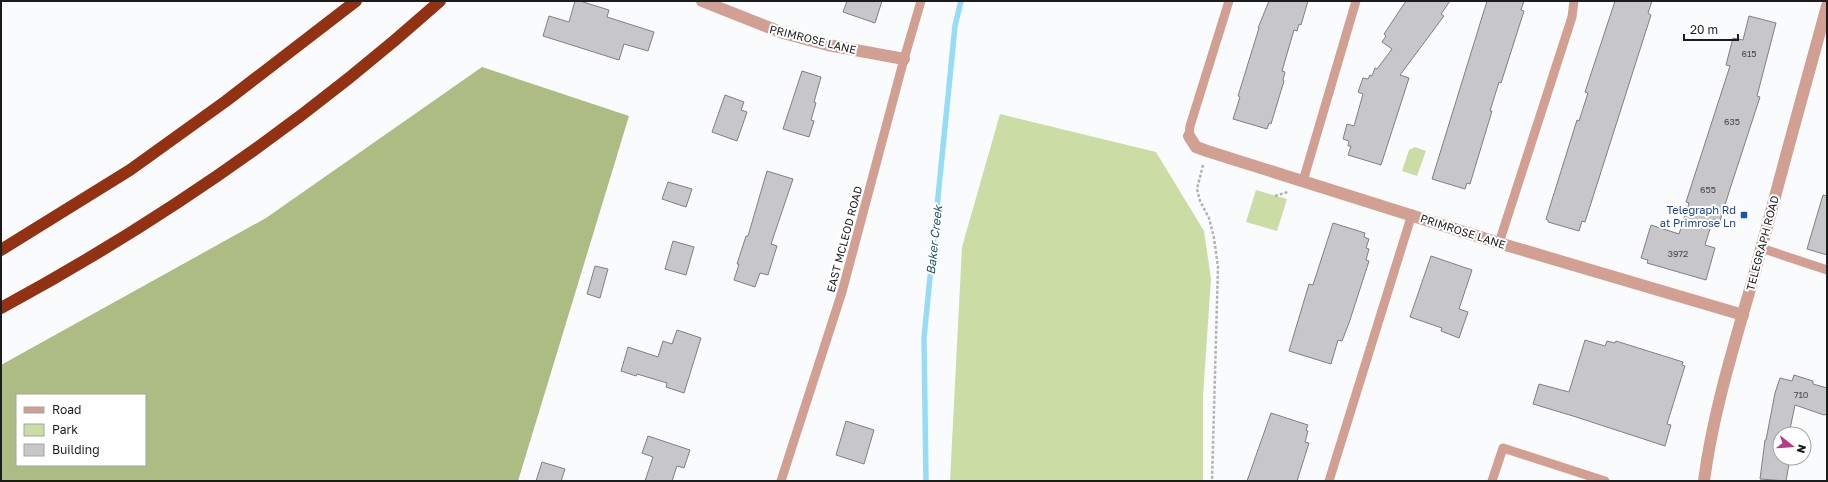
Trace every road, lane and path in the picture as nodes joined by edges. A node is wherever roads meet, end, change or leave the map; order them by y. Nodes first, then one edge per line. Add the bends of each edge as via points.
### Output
1 (356, 1) edge
2 (440, 1) edge
3 (702, 1) edge
4 (921, 1) edge
5 (1229, 1) edge
6 (1356, 1) edge
7 (1574, 1) edge
8 (1827, 6) edge
9 (904, 59) junction
10 (1189, 136) joint
11 (1207, 151) junction
12 (1304, 181) junction
13 (1412, 214) junction
14 (1499, 243) junction
15 (1761, 248) junction
16 (1, 250) edge
17 (1827, 270) edge
18 (1, 308) edge
19 (1742, 315) junction
20 (781, 481) edge
21 (1212, 481) edge
22 (1329, 481) edge
23 (1492, 481) edge
24 (1605, 481) edge
25 (1704, 481) edge

1 - 16 highway via 226,101 130,170
2 - 18 highway via 334,90 221,172 102,250
3 - 9 street, PRIMROSE LANE via 783,33 828,45
4 - 9 lane, EAST MCLEOD ROAD
5 - 10 lane
6 - 12 lane
7 - 14 lane via 1572,17
8 - 15 street, TELEGRAPH ROAD
9 - 20 lane, EAST MCLEOD ROAD via 842,292
10 - 11 street, PRIMROSE LANE via 1196,147
11 - 12 street, PRIMROSE LANE
11 - 21 path via 1197,189 1209,218 1218,267
12 - 13 street, PRIMROSE LANE
13 - 14 street, PRIMROSE LANE
13 - 22 lane
14 - 19 street, PRIMROSE LANE
15 - 17 lane
15 - 19 street, TELEGRAPH ROAD
19 - 25 street, TELEGRAPH ROAD via 1720,398
23 - 24 lane via 1503,448

